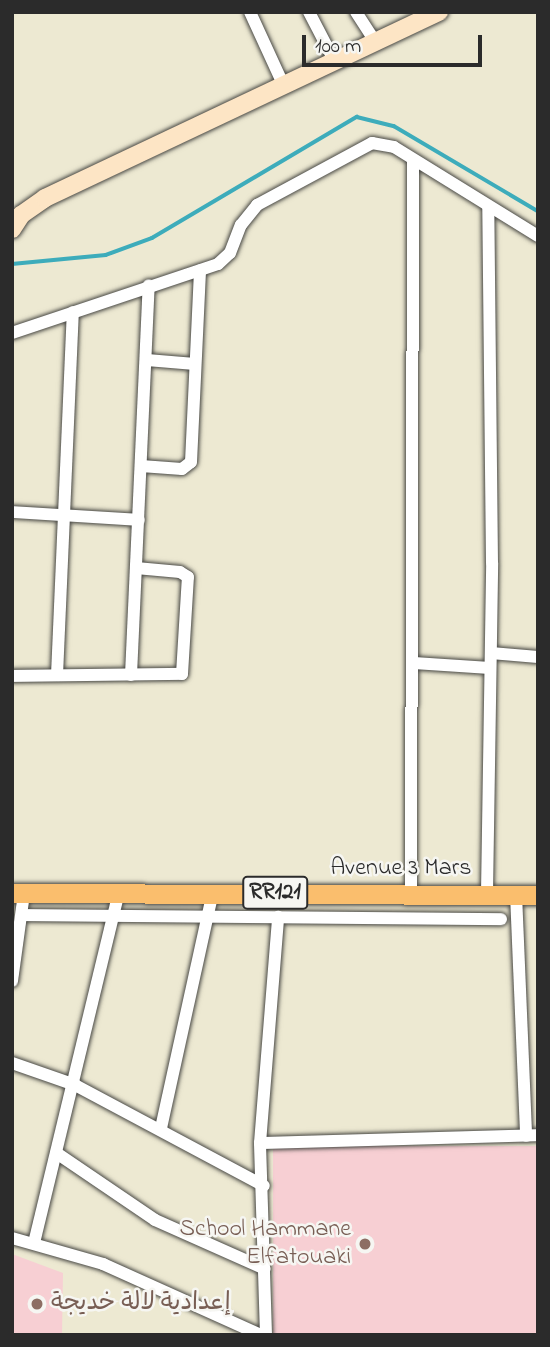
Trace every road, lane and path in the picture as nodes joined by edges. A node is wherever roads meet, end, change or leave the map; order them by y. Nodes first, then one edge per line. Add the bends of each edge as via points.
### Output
1 (250, 12) edge
2 (356, 12) edge
3 (439, 12) edge
4 (313, 14) edge
5 (374, 40) junction
6 (334, 60) junction
7 (282, 84) junction
8 (413, 161) junction
9 (488, 207) junction
10 (15, 216) edge
11 (538, 236) edge
12 (200, 270) junction
13 (149, 285) junction
14 (73, 312) junction
15 (12, 333) edge
16 (147, 360) junction
17 (195, 364) junction
18 (141, 466) junction
19 (12, 512) edge
20 (64, 514) junction
21 (138, 520) junction
22 (136, 568) junction
23 (491, 653) junction
24 (538, 657) edge
25 (414, 663) junction
26 (490, 668) junction
27 (57, 675) junction
28 (131, 675) junction
29 (12, 676) edge
30 (213, 892) junction
31 (18, 893) edge
32 (487, 893) junction
33 (411, 894) junction
34 (516, 894) junction
35 (118, 895) junction
36 (538, 895) edge
37 (23, 915) junction
38 (206, 917) junction
39 (278, 917) junction
40 (115, 918) junction
41 (501, 919) dead end
42 (12, 981) edge
43 (12, 1063) edge
44 (75, 1085) junction
45 (161, 1128) junction
46 (532, 1135) edge
47 (260, 1143) junction
48 (58, 1154) junction
49 (264, 1186) junction
50 (12, 1238) edge
51 (34, 1243) junction
52 (265, 1269) junction
53 (264, 1335) edge

1 - 7 street
2 - 5 street
3 - 5 street
4 - 6 street
5 - 6 street
6 - 7 street
7 - 10 street
8 - 9 street
8 - 12 street via 384,143 363,146 270,195 247,215 225,259
8 - 25 street
9 - 11 street
9 - 23 street
12 - 13 street
12 - 17 street
13 - 14 street
13 - 16 street
14 - 15 street
14 - 20 street
16 - 17 street
16 - 18 street
17 - 18 street via 189,465 182,469
18 - 21 street
19 - 20 street
20 - 21 street
20 - 27 street
21 - 22 street
22 - 28 street
22 - 28 street via 184,573 187,607 182,674
23 - 24 street
23 - 26 street
25 - 26 street
25 - 33 street
26 - 32 street
27 - 28 street
27 - 29 street
30 - 33 main road, Avenue 3 Mars / RR121
30 - 35 main road, Avenue 3 Mars / RR121
30 - 38 street
31 - 35 main road, Avenue 3 Mars / RR121
31 - 37 street
32 - 33 main road, Avenue 3 Mars / RR121
32 - 34 main road, Avenue 3 Mars / RR121
34 - 36 main road, Avenue 3 Mars / RR121
34 - 46 street
35 - 40 street
37 - 40 street
37 - 42 street
38 - 39 street
38 - 40 street
38 - 45 street
39 - 41 street
39 - 47 street
40 - 44 street
43 - 44 street
44 - 45 street
44 - 48 street
45 - 49 street
46 - 47 street
47 - 49 street
48 - 51 street
48 - 52 street via 155,1220
49 - 52 street
50 - 51 street
51 - 53 street via 103,1264
52 - 53 street

